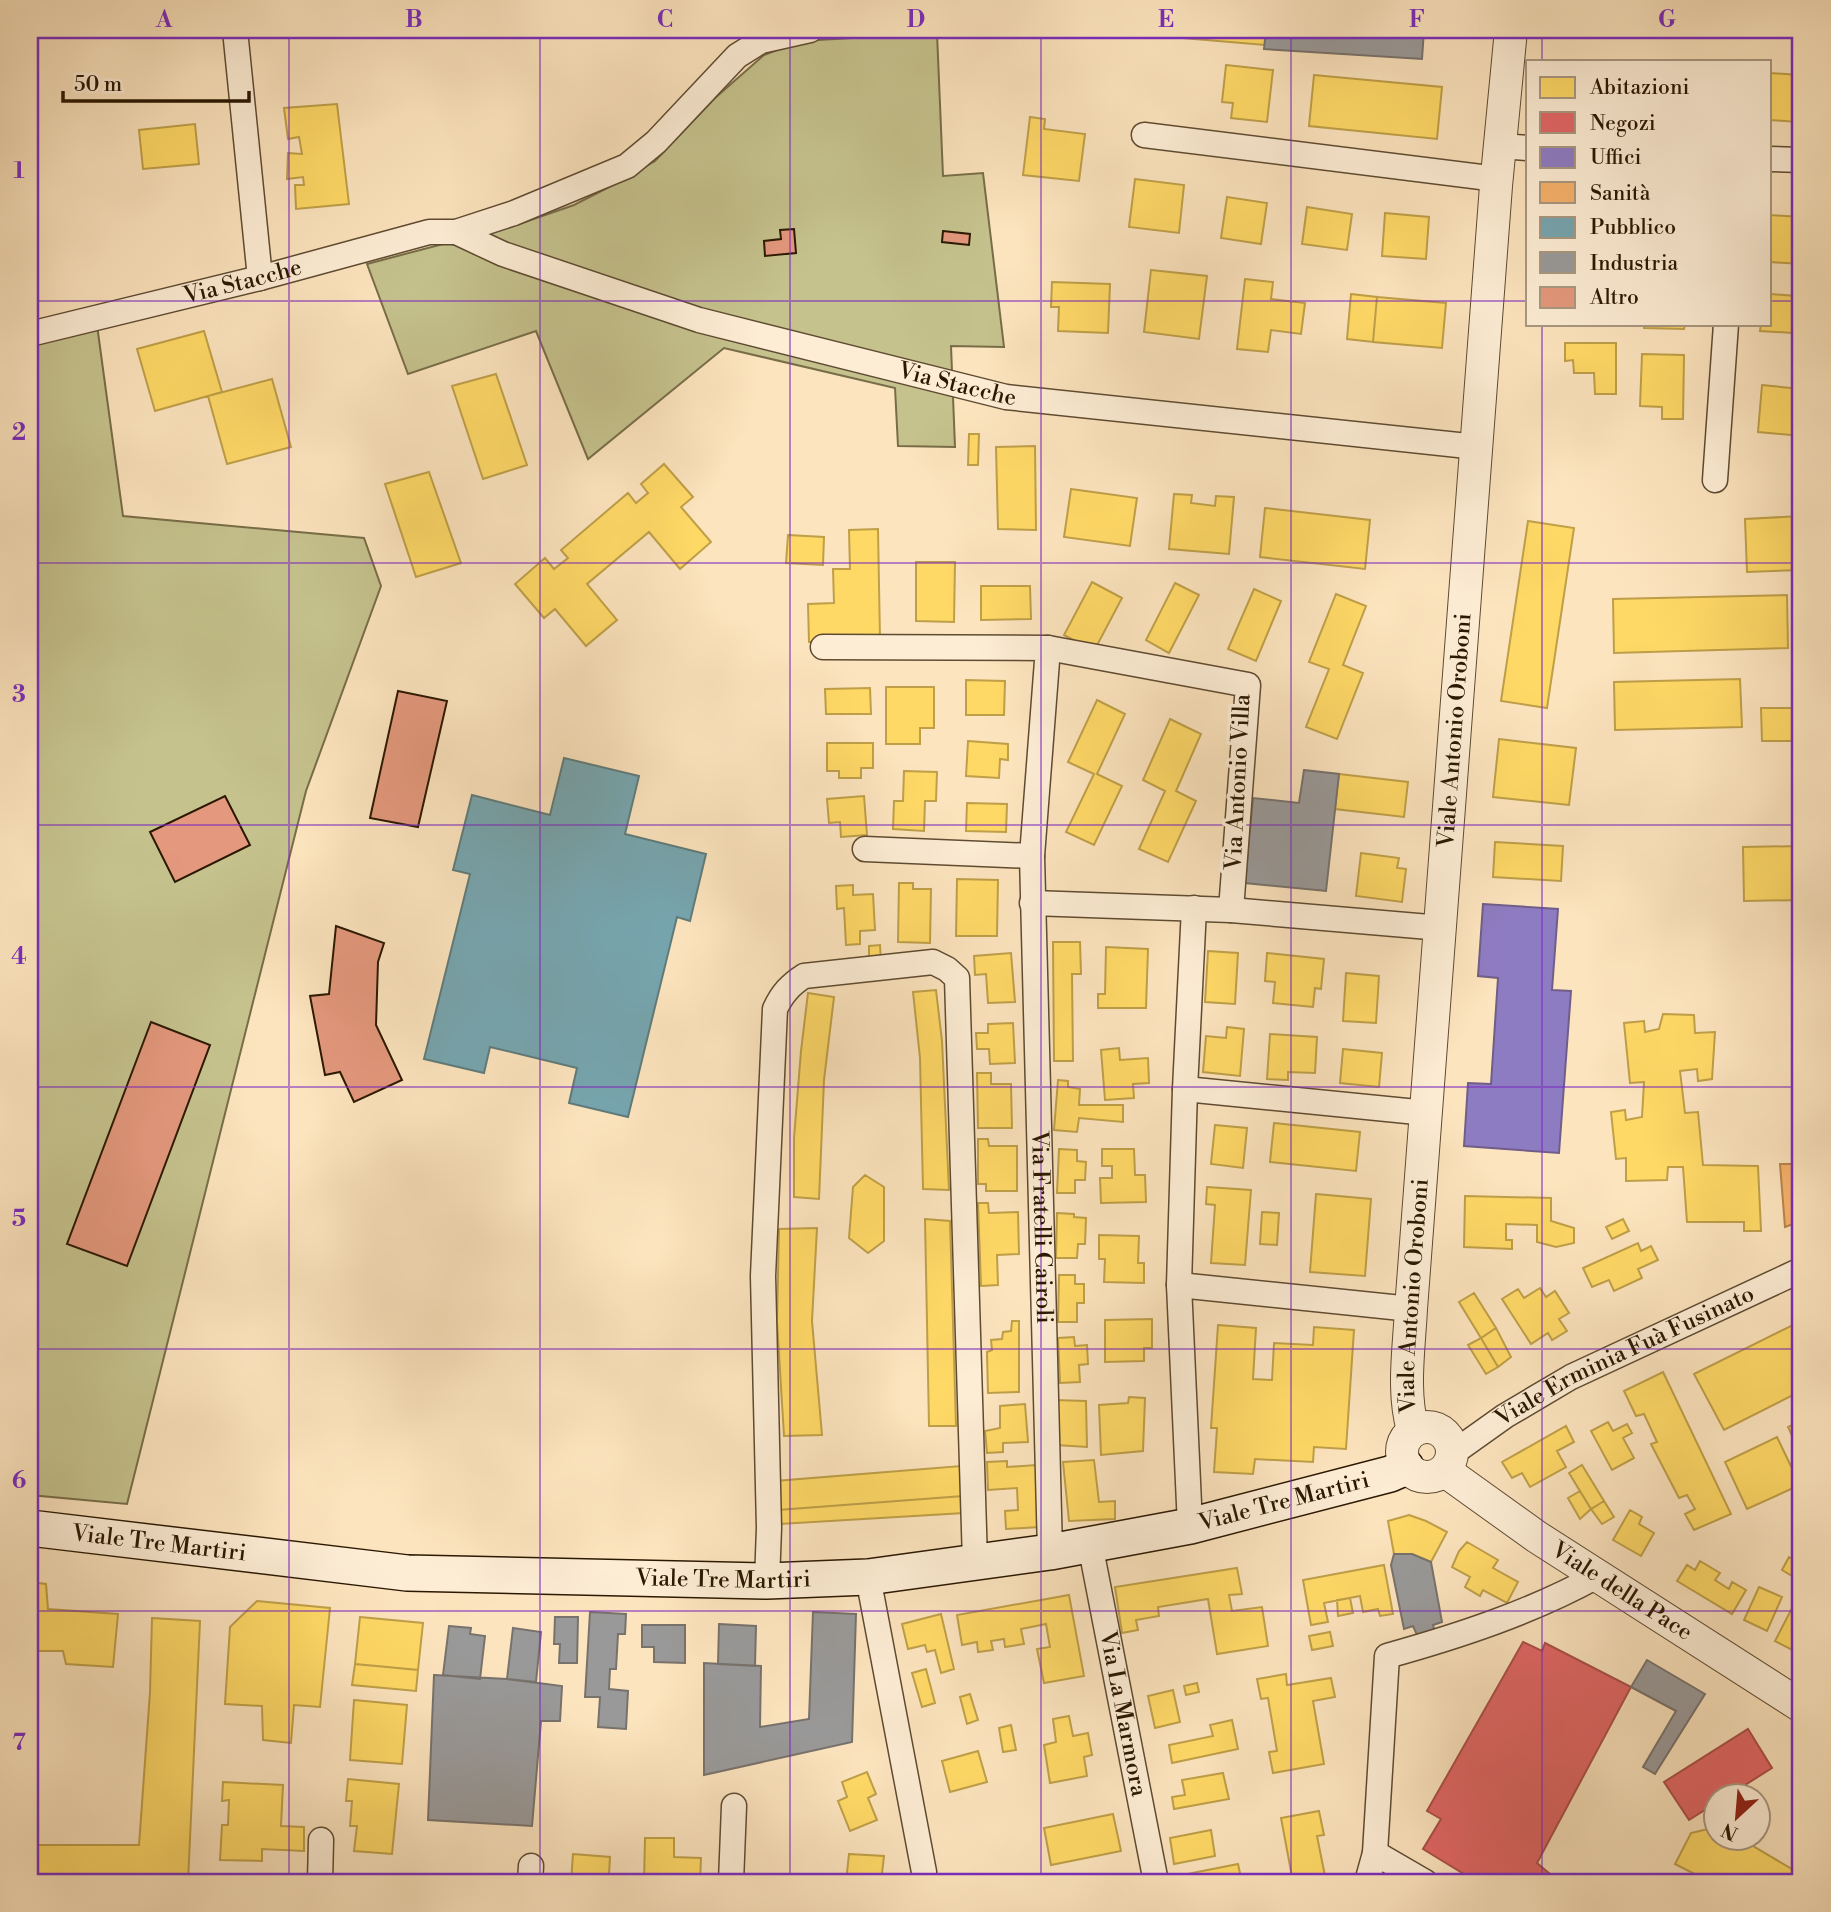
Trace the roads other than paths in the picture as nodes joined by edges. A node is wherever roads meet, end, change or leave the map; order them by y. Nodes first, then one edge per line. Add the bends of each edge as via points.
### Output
1 (235, 30) edge
2 (810, 30) edge
3 (1511, 30) edge
4 (1144, 135) dead end
5 (1514, 147) edge
6 (1772, 159) edge
7 (1801, 160) edge
8 (1497, 179) junction
9 (456, 232) junction
10 (260, 278) junction
11 (1726, 326) edge
12 (30, 334) edge
13 (1477, 447) junction
14 (1715, 480) dead end
15 (823, 648) dead end
16 (1048, 648) junction
17 (865, 849) dead end
18 (1032, 856) junction
19 (1032, 903) junction
20 (1194, 908) junction
21 (1231, 910) junction
22 (1441, 928) junction
23 (1185, 1089) junction
24 (1427, 1113) junction
25 (1801, 1270) edge
26 (1180, 1285) junction
27 (1411, 1310) junction
28 (1413, 1430) junction
29 (1449, 1462) junction
30 (1406, 1466) junction
31 (1190, 1527) junction
32 (30, 1528) edge
33 (1090, 1544) junction
34 (1050, 1552) junction
35 (975, 1562) junction
36 (1597, 1576) junction
37 (868, 1577) junction
38 (767, 1581) junction
39 (1801, 1706) edge
40 (734, 1806) dead end
41 (321, 1840) dead end
42 (1375, 1853) junction
43 (1421, 1881) edge
44 (320, 1882) edge
45 (731, 1882) edge
46 (924, 1882) edge
47 (1156, 1882) edge
48 (1367, 1882) edge

1 - 10 street
2 - 9 street, Via Stacche via 761,41 737,56 656,142 627,166
3 - 5 street, Viale Antonio Oroboni
4 - 8 street
5 - 8 street, Viale Antonio Oroboni
6 - 7 street
8 - 13 street, Viale Antonio Oroboni
9 - 10 street, Via Stacche via 429,232
9 - 13 street, Via Stacche via 503,254 699,320 1006,397
10 - 12 street, Via Stacche
11 - 14 street
13 - 22 street, Viale Antonio Oroboni
15 - 16 street, Via Antonio Villa
16 - 18 street
16 - 21 street, Via Antonio Villa via 1248,685
17 - 18 street
18 - 19 street
19 - 20 street
19 - 34 street, Via Fratelli Cairoli
20 - 21 street
20 - 23 street
21 - 22 street
22 - 24 street, Viale Antonio Oroboni
23 - 24 street
23 - 26 street
24 - 27 street, Viale Antonio Oroboni
25 - 29 street, Viale Erminia Fuà Fusinato via 1571,1377 1505,1416
26 - 27 street
26 - 31 street
27 - 28 street, Viale Antonio Oroboni via 1407,1378
28 - 29 street via 1425,1426 1442,1431 1451,1441
28 - 30 street via 1402,1447
29 - 30 street via 1427,1478
29 - 36 street, Viale della Pace via 1537,1536
30 - 31 main road, Viale Tre Martiri
31 - 33 main road, Viale Tre Martiri
32 - 38 main road, Viale Tre Martiri via 407,1573
33 - 34 main road, Viale Tre Martiri
33 - 47 street, Via La Marmora
34 - 35 main road, Viale Tre Martiri
35 - 37 main road, Viale Tre Martiri
35 - 38 street via 957,978 933,962 804,976 782,995 775,1009 763,1276
36 - 39 street, Viale della Pace
36 - 42 street via 1565,1594 1448,1639 1387,1656
37 - 38 main road, Viale Tre Martiri
37 - 46 street
40 - 45 street
41 - 44 street
42 - 43 street
42 - 48 street

